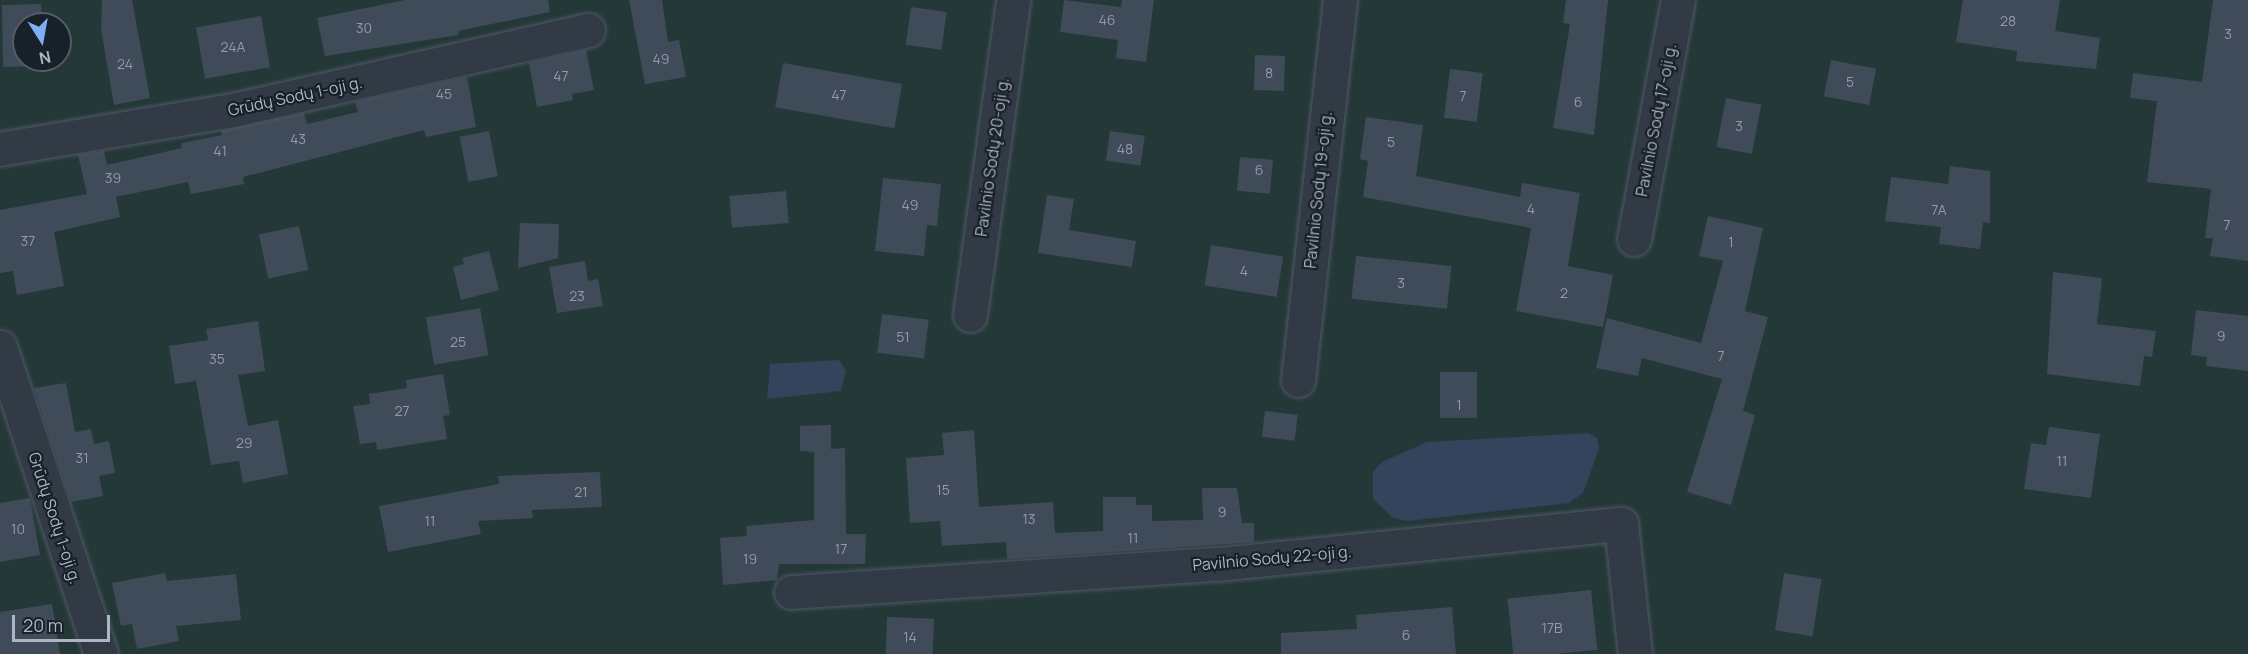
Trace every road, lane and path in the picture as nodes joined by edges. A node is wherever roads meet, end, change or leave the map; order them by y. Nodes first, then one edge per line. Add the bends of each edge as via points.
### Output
1 (1013, 0) edge
2 (1340, 0) edge
3 (1678, 0) edge
4 (588, 30) dead end
5 (0, 149) edge
6 (1634, 239) dead end
7 (970, 315) dead end
8 (0, 347) edge
9 (1298, 380) dead end
10 (791, 592) dead end
11 (101, 654) edge
12 (1635, 654) edge

1 - 7 street, Pavilnio Sodų 20-oji g.
2 - 9 street, Pavilnio Sodų 19-oji g.
3 - 6 street, Pavilnio Sodų 17-oji g.
4 - 5 street, Grūdų Sodų 1-oji g. via 233,110
8 - 11 street, Grūdų Sodų 1-oji g.
10 - 12 street, Pavilnio Sodų 22-oji g. via 1218,564 1621,524

